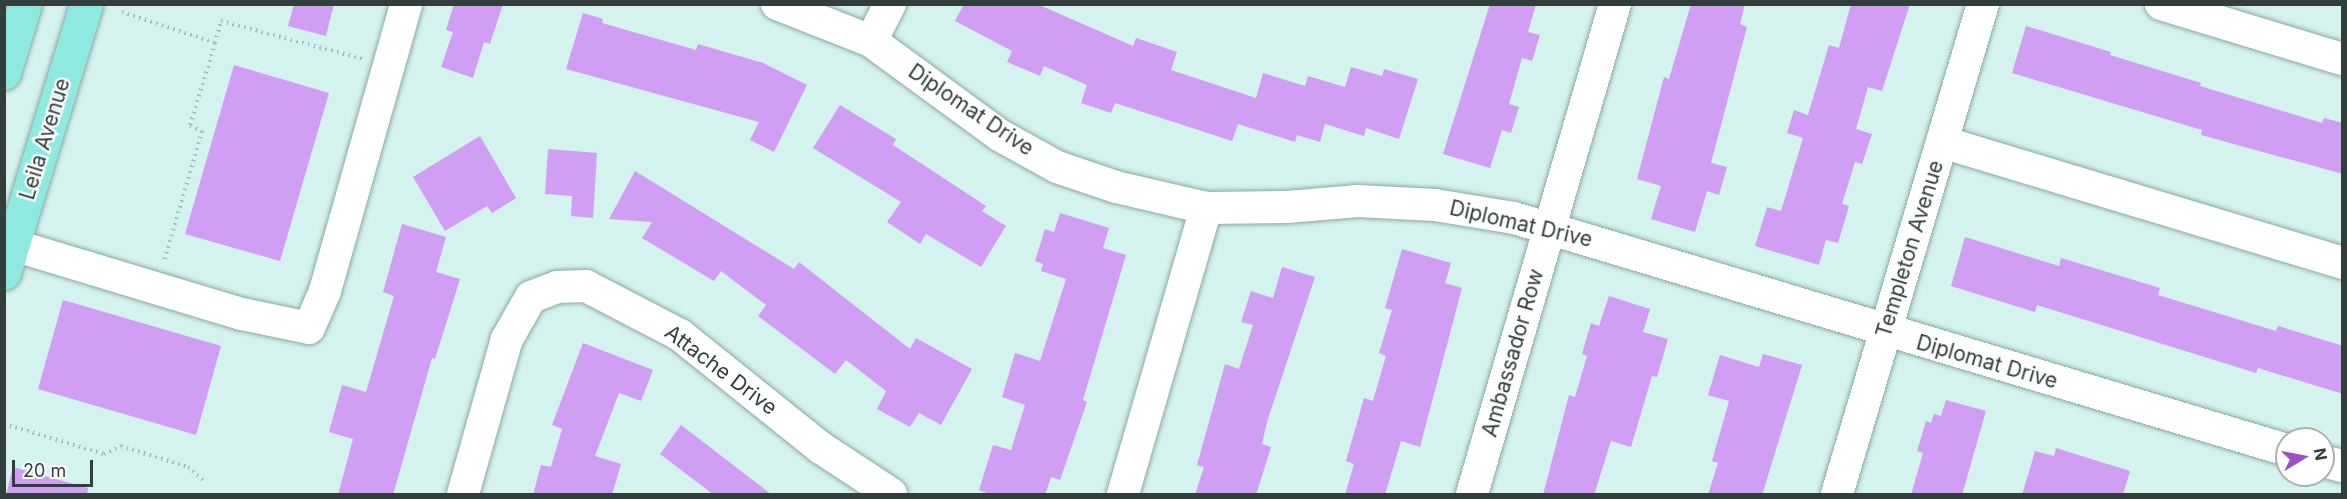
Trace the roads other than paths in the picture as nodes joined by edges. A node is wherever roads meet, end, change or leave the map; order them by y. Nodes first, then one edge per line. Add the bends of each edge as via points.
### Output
1 (25, 4) edge
2 (86, 4) edge
3 (406, 4) edge
4 (777, 4) edge
5 (890, 4) edge
6 (1615, 4) edge
7 (1983, 4) edge
8 (2161, 4) edge
9 (871, 41) junction
10 (2343, 59) edge
11 (4, 73) edge
12 (1942, 142) junction
13 (1206, 208) junction
14 (1550, 227) junction
15 (9, 259) edge
16 (2343, 263) edge
17 (1885, 332) junction
18 (2275, 446) edge
19 (463, 495) edge
20 (891, 495) edge
21 (1123, 495) edge
22 (1472, 495) edge
23 (1837, 495) edge

1 - 11 main road
2 - 15 main road, Leila Avenue
3 - 15 street via 325,291 309,328 156,288
4 - 9 street, Diplomat Drive
5 - 9 street
6 - 14 street, Ambassador Row
7 - 12 street, Templeton Avenue
8 - 10 street
9 - 13 street, Diplomat Drive via 1001,136 1057,167 1116,187
12 - 16 street
12 - 17 street, Templeton Avenue
13 - 14 street, Diplomat Drive via 1358,201 1436,205
13 - 21 street
14 - 17 street, Diplomat Drive
14 - 22 street, Ambassador Row
17 - 18 street, Diplomat Drive
17 - 23 street, Templeton Avenue
19 - 20 street, Attache Drive via 507,339 531,297 557,287 586,286 681,335 821,448

